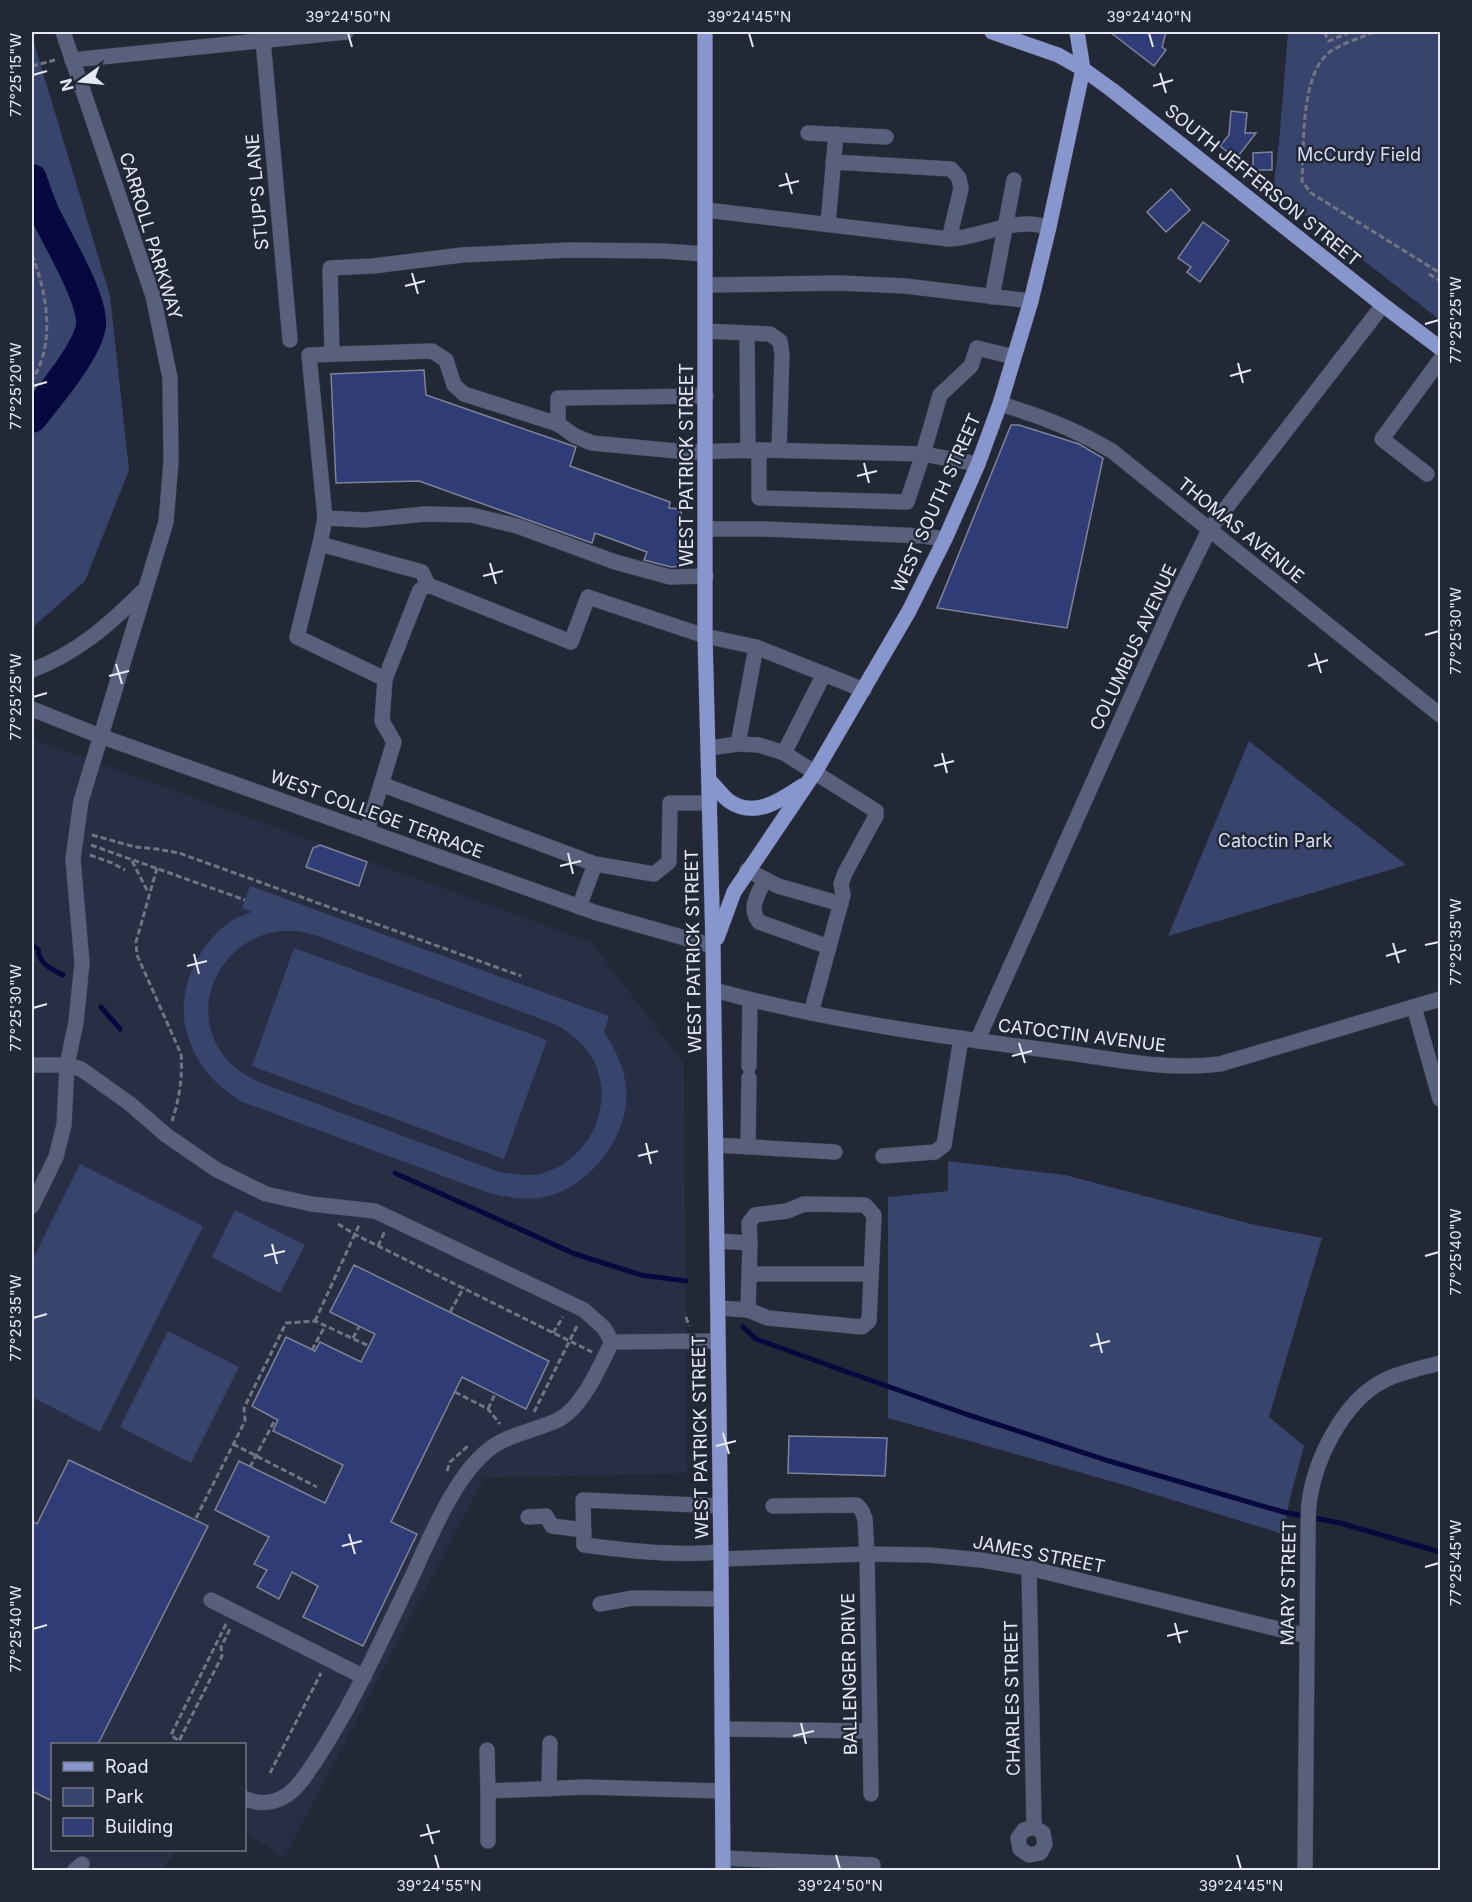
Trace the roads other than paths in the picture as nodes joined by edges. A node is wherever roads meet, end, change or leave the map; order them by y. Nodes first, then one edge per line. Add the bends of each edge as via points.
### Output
1 (63, 32) edge
2 (346, 32) edge
3 (705, 32) edge
4 (992, 32) edge
5 (1077, 32) edge
6 (264, 40) junction
7 (64, 60) junction
8 (1083, 69) junction
9 (808, 132) dead end
10 (836, 134) junction
11 (886, 137) dead end
12 (833, 162) junction
13 (1014, 180) dead end
14 (706, 210) junction
15 (828, 225) junction
16 (1005, 227) junction
17 (1048, 227) junction
18 (950, 239) junction
19 (705, 254) junction
20 (706, 285) junction
21 (992, 297) junction
22 (1031, 301) junction
23 (1383, 305) junction
24 (706, 331) junction
25 (747, 333) junction
26 (290, 340) dead end
27 (1440, 348) edge
28 (332, 354) junction
29 (1014, 357) junction
30 (1440, 360) edge
31 (706, 396) junction
32 (1000, 404) junction
33 (558, 424) junction
34 (754, 450) junction
35 (779, 450) junction
36 (705, 452) junction
37 (923, 454) junction
38 (978, 464) junction
39 (1427, 474) dead end
40 (325, 518) junction
41 (705, 529) junction
42 (1209, 530) junction
43 (945, 540) junction
44 (320, 544) junction
45 (706, 576) junction
46 (428, 585) junction
47 (145, 589) junction
48 (705, 636) junction
49 (756, 647) junction
50 (32, 670) edge
51 (824, 674) junction
52 (385, 679) junction
53 (864, 690) junction
54 (32, 709) edge
55 (1440, 715) edge
56 (100, 736) junction
57 (738, 744) junction
58 (709, 748) junction
59 (784, 753) junction
60 (812, 777) junction
61 (710, 781) junction
62 (381, 784) junction
63 (710, 803) junction
64 (366, 831) junction
65 (595, 864) junction
66 (747, 870) junction
67 (765, 879) junction
68 (841, 904) junction
69 (579, 907) junction
70 (713, 946) junction
71 (829, 947) junction
72 (714, 990) junction
73 (1440, 999) edge
74 (750, 1000) junction
75 (1414, 1007) junction
76 (811, 1013) junction
77 (969, 1039) junction
78 (749, 1048) junction
79 (32, 1065) edge
80 (67, 1065) junction
81 (748, 1096) junction
82 (1440, 1099) edge
83 (716, 1145) junction
84 (748, 1147) junction
85 (835, 1152) dead end
86 (883, 1156) dead end
87 (32, 1206) edge
88 (717, 1241) junction
89 (750, 1243) junction
90 (749, 1274) junction
91 (871, 1274) junction
92 (718, 1308) junction
93 (748, 1310) junction
94 (718, 1341) junction
95 (612, 1342) junction
96 (1440, 1363) edge
97 (720, 1506) junction
98 (773, 1506) dead end
99 (528, 1517) dead end
100 (584, 1530) junction
101 (867, 1554) junction
102 (721, 1556) junction
103 (1029, 1568) junction
104 (721, 1599) junction
105 (211, 1600) dead end
106 (600, 1604) dead end
107 (1307, 1636) junction
108 (364, 1677) junction
109 (722, 1729) junction
110 (870, 1731) junction
111 (549, 1743) dead end
112 (487, 1750) dead end
113 (549, 1789) junction
114 (488, 1791) junction
115 (722, 1791) junction
116 (870, 1794) dead end
117 (246, 1799) edge
118 (1034, 1827) dead end
119 (488, 1841) dead end
120 (723, 1864) edge
121 (873, 1865) dead end
122 (1305, 1870) edge

1 - 7 street, CARROLL PARKWAY
2 - 6 street
3 - 14 main road, WEST PATRICK STREET
4 - 8 main road, SOUTH JEFFERSON STREET via 1058,55
5 - 8 main road, WEST SOUTH STREET
6 - 7 street
6 - 26 street, STUP'S LANE
7 - 47 street, CARROLL PARKWAY via 122,200 153,296 170,378 171,462 166,522
8 - 17 main road, WEST SOUTH STREET
8 - 23 main road, SOUTH JEFFERSON STREET
9 - 10 street
10 - 11 street
10 - 12 street
12 - 15 street
12 - 18 street via 951,169 959,178 961,189
13 - 16 street
14 - 15 street
14 - 19 main road, WEST PATRICK STREET
15 - 18 street
16 - 17 street
16 - 18 street
16 - 21 street
17 - 22 main road, WEST SOUTH STREET
19 - 20 main road, WEST PATRICK STREET
19 - 28 street via 570,250 462,255 373,267 330,268
20 - 21 street via 861,284
20 - 24 main road, WEST PATRICK STREET
21 - 22 street
22 - 29 main road, WEST SOUTH STREET
23 - 27 main road, SOUTH JEFFERSON STREET
23 - 42 street, COLUMBUS AVENUE
24 - 25 street
24 - 31 main road, WEST PATRICK STREET
25 - 34 street
25 - 35 street via 770,334 780,341
28 - 33 street via 432,351 446,360 454,385 464,394
28 - 40 street via 309,355
29 - 32 main road, WEST SOUTH STREET
29 - 37 street via 977,348 971,366 940,395
30 - 39 street via 1382,439
31 - 33 street via 558,398
31 - 36 main road, WEST PATRICK STREET
32 - 38 main road, WEST SOUTH STREET
32 - 42 street, THOMAS AVENUE via 1083,434 1102,445
33 - 36 street via 592,443
34 - 35 street
34 - 36 street
34 - 37 street via 759,498 907,502
35 - 37 street
36 - 41 main road, WEST PATRICK STREET
37 - 38 street
38 - 43 main road, WEST SOUTH STREET
40 - 44 street
40 - 45 street via 471,515 517,526 615,562 670,577
41 - 43 street
41 - 45 main road, WEST PATRICK STREET
42 - 55 street, THOMAS AVENUE
42 - 77 street, COLUMBUS AVENUE
43 - 53 main road, WEST SOUTH STREET
44 - 46 street via 422,572
44 - 52 street via 297,637
45 - 48 main road, WEST PATRICK STREET
46 - 48 street via 571,642 588,597
46 - 52 street via 420,590
47 - 50 street via 107,627 51,663
47 - 56 street, CARROLL PARKWAY
48 - 49 street
48 - 58 main road, WEST PATRICK STREET
49 - 51 street
49 - 57 street
51 - 53 street
51 - 59 street
52 - 62 street via 382,721 394,742
53 - 60 main road, WEST SOUTH STREET
54 - 56 street, WEST COLLEGE TERRACE
56 - 64 street, WEST COLLEGE TERRACE
56 - 80 street, CARROLL PARKWAY via 81,801 73,859 82,963
57 - 58 street
57 - 59 street via 759,745
58 - 61 main road, WEST PATRICK STREET
59 - 60 street
60 - 61 main road via 775,803 755,808 728,801
60 - 66 main road, WEST SOUTH STREET
60 - 68 street via 876,811 845,873
61 - 63 main road, WEST PATRICK STREET
62 - 64 street
62 - 65 street
63 - 65 street via 670,804 669,862 654,874
63 - 70 main road, WEST PATRICK STREET
64 - 69 street, WEST COLLEGE TERRACE
65 - 69 street
66 - 67 street
66 - 70 main road, WEST SOUTH STREET
67 - 68 street
67 - 71 street via 753,904 759,922
68 - 71 street
69 - 70 street, WEST COLLEGE TERRACE
70 - 72 main road, WEST PATRICK STREET
71 - 76 street
72 - 74 street, CATOCTIN AVENUE
72 - 83 main road, WEST PATRICK STREET
73 - 75 street, CATOCTIN AVENUE
74 - 76 street, CATOCTIN AVENUE
74 - 78 street
75 - 77 street, CATOCTIN AVENUE via 1202,1066 1174,1066
75 - 82 street
76 - 77 street, CATOCTIN AVENUE
77 - 86 street, COLUMBUS AVENUE via 944,1145 935,1152
78 - 81 street
78 - 81 street via 740,1058 740,1082
79 - 80 street
80 - 87 street, CARROLL PARKWAY via 62,1136
80 - 95 street via 81,1069 113,1091 217,1170 266,1194 375,1211 584,1310 604,1328
81 - 84 street
83 - 84 street
83 - 88 main road, WEST PATRICK STREET
84 - 85 street
88 - 89 street
88 - 92 main road, WEST PATRICK STREET
89 - 90 street
89 - 91 street via 749,1223 755,1215 788,1211 804,1204 865,1204 874,1215
90 - 91 street
90 - 93 street
91 - 93 street via 869,1321 862,1327 768,1318
92 - 93 street
92 - 94 main road, WEST PATRICK STREET
94 - 95 street
94 - 97 main road, WEST PATRICK STREET
95 - 108 street via 584,1395 561,1419 495,1445 463,1475
96 - 107 street, MARY STREET via 1384,1380 1365,1392 1332,1435 1309,1503
97 - 100 street via 583,1500
97 - 102 main road, WEST PATRICK STREET
98 - 101 street, BALLENGER DRIVE via 857,1505 865,1519
99 - 100 street via 546,1516 552,1526
100 - 102 street, JAMES STREET via 584,1545
101 - 102 street, JAMES STREET
101 - 103 street, JAMES STREET via 929,1555
101 - 110 street, BALLENGER DRIVE
102 - 104 main road, WEST PATRICK STREET
103 - 107 street, JAMES STREET
103 - 118 street, CHARLES STREET
104 - 106 street via 633,1598
104 - 109 main road, WEST PATRICK STREET
105 - 108 street
107 - 122 street, MARY STREET
108 - 117 street via 326,1745 288,1795 260,1804
109 - 110 street
109 - 115 main road, WEST PATRICK STREET
110 - 116 street, BALLENGER DRIVE
111 - 113 street
112 - 114 street
113 - 114 street
113 - 115 street
114 - 119 street
115 - 120 main road, WEST PATRICK STREET
120 - 121 street

